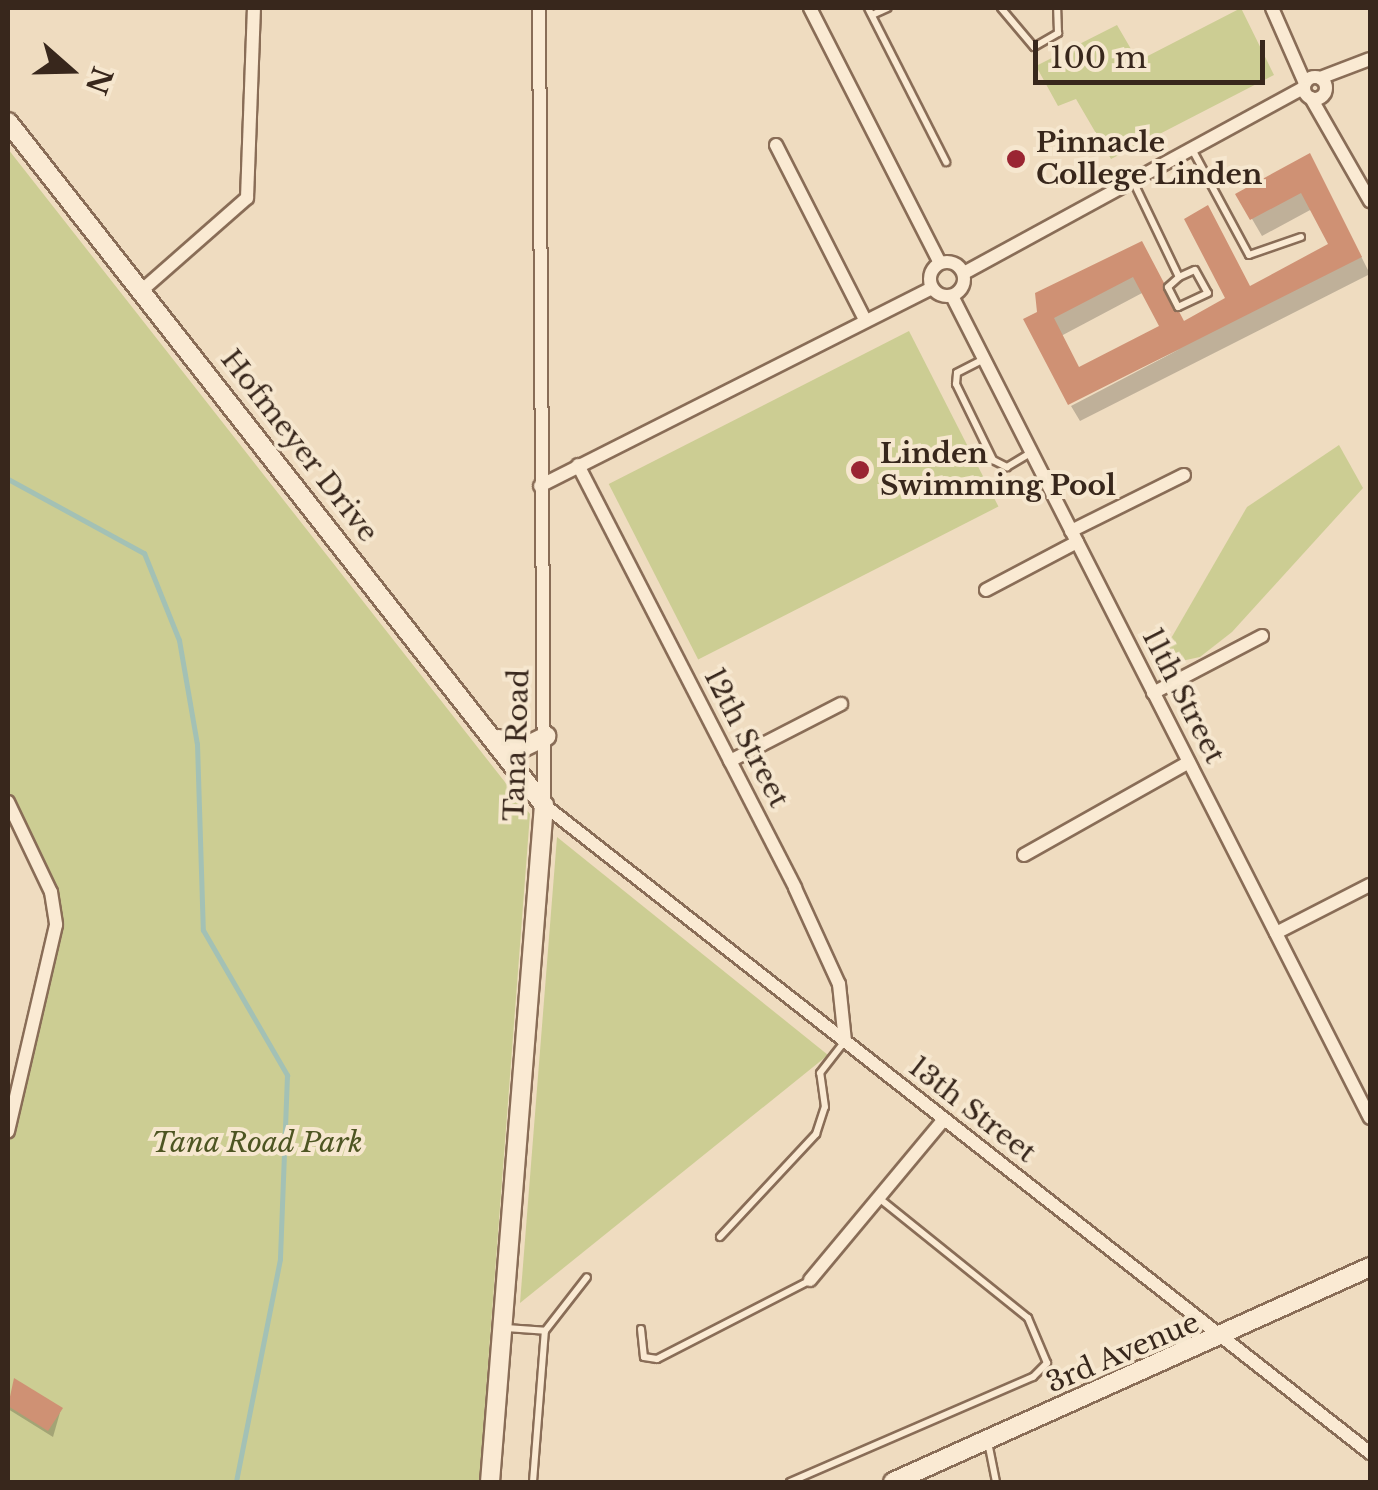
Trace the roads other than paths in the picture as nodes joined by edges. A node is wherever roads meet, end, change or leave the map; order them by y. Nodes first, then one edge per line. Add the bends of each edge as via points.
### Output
1 (254, 8) edge
2 (539, 8) edge
3 (810, 8) edge
4 (888, 8) edge
5 (1001, 8) edge
6 (1057, 8) edge
7 (1272, 8) edge
8 (870, 11) edge
9 (1370, 59) edge
10 (1314, 88) junction
11 (8, 122) edge
12 (776, 145) dead end
13 (1193, 151) junction
14 (946, 162) dead end
15 (1133, 181) junction
16 (1370, 201) edge
17 (1301, 237) dead end
18 (940, 263) junction
19 (964, 273) junction
20 (1179, 277) junction
21 (932, 288) junction
22 (140, 291) junction
23 (952, 296) junction
24 (864, 318) junction
25 (983, 359) junction
26 (1031, 452) junction
27 (578, 465) junction
28 (1184, 475) dead end
29 (540, 486) junction
30 (1074, 536) junction
31 (986, 590) dead end
32 (1262, 636) dead end
33 (1154, 693) junction
34 (841, 704) dead end
35 (547, 736) junction
36 (498, 739) junction
37 (730, 761) junction
38 (1189, 762) junction
39 (8, 802) edge
40 (544, 805) junction
41 (1024, 854) dead end
42 (1370, 884) edge
43 (1276, 933) junction
44 (845, 1041) junction
45 (1370, 1118) edge
46 (944, 1120) junction
47 (8, 1131) edge
48 (880, 1200) junction
49 (720, 1237) dead end
50 (1370, 1267) edge
51 (587, 1277) dead end
52 (810, 1280) joint
53 (502, 1328) junction
54 (641, 1329) dead end
55 (545, 1330) junction
56 (1224, 1340) junction
57 (987, 1441) junction
58 (1370, 1452) edge
59 (490, 1482) edge
60 (533, 1482) edge
61 (790, 1482) edge
62 (893, 1482) edge
63 (996, 1482) edge

1 - 22 street via 247,198
2 - 29 street, Tana Road
3 - 18 street
4 - 8 lane
5 - 6 lane via 1034,48 1058,33
7 - 10 street
8 - 14 lane
9 - 10 street
10 - 13 street
10 - 16 street
11 - 22 main road, Hofmeyer Drive
12 - 24 street
13 - 15 street
13 - 17 lane via 1249,256
15 - 19 street
15 - 20 lane
18 - 19 street
18 - 21 street
19 - 23 street
20 - 20 lane via 1168,288 1178,307 1208,292 1196,270
21 - 23 street
21 - 24 street
22 - 36 main road, Hofmeyer Drive
23 - 25 street, 11th Street
24 - 27 street
25 - 26 street, 11th Street
25 - 26 lane via 957,372 956,384 993,460 1006,467
26 - 30 street, 11th Street
27 - 29 street
27 - 37 street, 12th Street
28 - 30 street
29 - 35 street, Tana Road
30 - 31 street
30 - 33 street, 11th Street
32 - 33 street
33 - 38 street, 11th Street
34 - 37 street
35 - 36 main road via 524,747
35 - 40 street, Tana Road
36 - 40 main road, Hofmeyer Drive
37 - 44 street, 12th Street via 835,975
38 - 41 street
38 - 43 street, 11th Street
39 - 47 street via 52,892 56,924
40 - 44 street, 13th Street
40 - 53 main road, Tana Road
42 - 43 street
43 - 45 street, 11th Street
44 - 46 street, 13th Street
44 - 49 lane via 820,1072 826,1108 816,1134
46 - 48 street
46 - 56 street, 13th Street
48 - 52 street
48 - 61 lane via 1028,1318 1047,1364
50 - 56 main road, 3rd Avenue
51 - 55 lane
52 - 54 lane via 657,1358 644,1357
53 - 55 lane
53 - 59 main road, Tana Road
55 - 60 lane
56 - 57 main road, 3rd Avenue
56 - 58 street, 13th Street
57 - 62 main road, 3rd Avenue
57 - 63 lane

